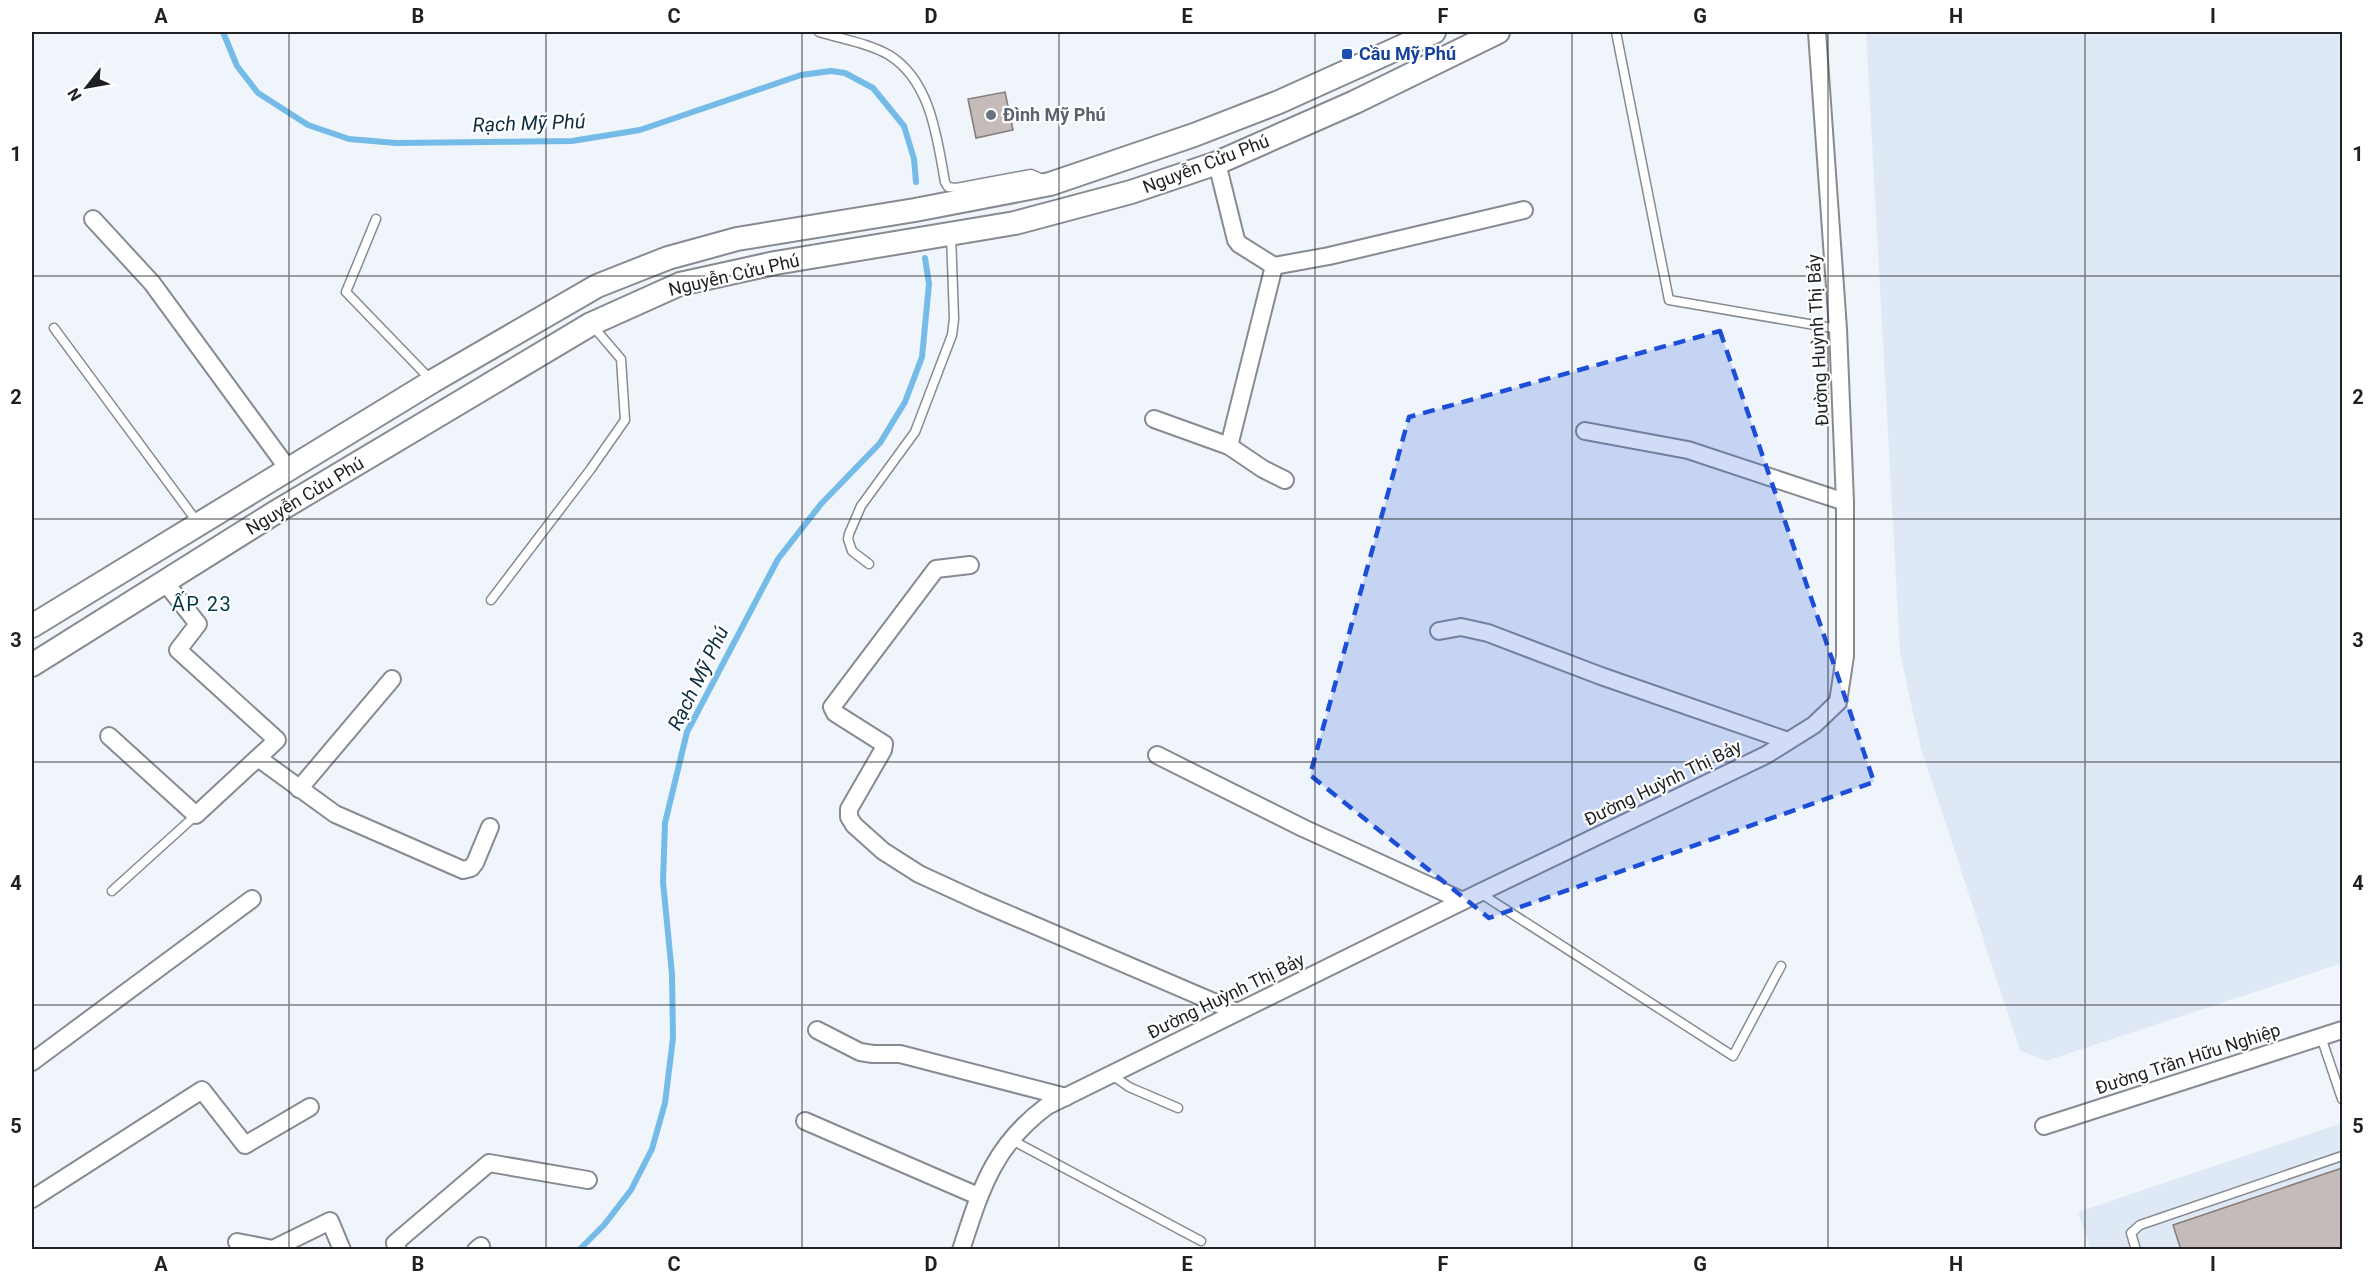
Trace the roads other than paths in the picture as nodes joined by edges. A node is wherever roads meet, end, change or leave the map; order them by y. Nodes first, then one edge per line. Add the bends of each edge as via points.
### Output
1 (819, 32) edge
2 (1434, 32) edge
3 (1498, 32) edge
4 (1616, 32) edge
5 (1817, 32) edge
6 (1217, 163) junction
7 (1050, 183) junction
8 (1524, 210) dead end
9 (93, 219) dead end
10 (376, 219) dead end
11 (951, 234) junction
12 (1274, 266) junction
13 (591, 324) junction
14 (54, 328) dead end
15 (1838, 329) junction
16 (433, 381) junction
17 (1154, 419) dead end
18 (1585, 431) dead end
19 (1229, 446) junction
20 (288, 470) junction
21 (1285, 480) dead end
22 (1845, 502) junction
23 (198, 524) junction
24 (869, 564) dead end
25 (970, 565) dead end
26 (164, 581) junction
27 (491, 600) dead end
28 (32, 626) edge
29 (1440, 631) dead end
30 (32, 665) edge
31 (392, 679) dead end
32 (109, 736) dead end
33 (1788, 741) junction
34 (1157, 755) dead end
35 (258, 758) junction
36 (299, 789) junction
37 (196, 815) junction
38 (490, 827) dead end
39 (112, 891) dead end
40 (1479, 892) junction
41 (252, 899) dead end
42 (1463, 901) junction
43 (1781, 966) dead end
44 (1237, 1012) junction
45 (816, 1030) dead end
46 (2343, 1030) edge
47 (2320, 1037) junction
48 (32, 1062) edge
49 (1111, 1074) junction
50 (1066, 1097) junction
51 (2343, 1099) edge
52 (310, 1107) dead end
53 (1178, 1108) dead end
54 (805, 1121) dead end
55 (2044, 1126) dead end
56 (1010, 1139) junction
57 (2343, 1156) edge
58 (588, 1180) dead end
59 (978, 1196) junction
60 (32, 1199) edge
61 (1201, 1240) dead end
62 (237, 1242) dead end
63 (342, 1250) edge
64 (398, 1250) edge
65 (961, 1250) edge
66 (2136, 1250) edge

1 - 7 lane via 874,48 909,71 933,124 948,187 1031,174
2 - 7 main road, Nguyễn Cửu Phú via 1279,102
3 - 6 main road, Nguyễn Cửu Phú via 1355,102
4 - 15 lane via 1670,300
5 - 15 street, Đường Huỳnh Thị Bảy
6 - 11 main road, Nguyễn Cửu Phú via 1131,192 1015,223
6 - 12 street via 1236,240
7 - 16 main road, Nguyễn Cửu Phú via 737,239 668,258 597,286
8 - 12 street
9 - 20 street via 152,283
10 - 16 lane via 346,292
11 - 13 main road, Nguyễn Cửu Phú via 775,263 680,284
11 - 24 lane via 952,335 915,432 861,506 848,536 852,551
12 - 19 street
13 - 26 main road, Nguyễn Cửu Phú
13 - 27 lane via 621,359 625,420
14 - 23 lane
15 - 22 street, Đường Huỳnh Thị Bảy
16 - 20 main road, Nguyễn Cửu Phú
17 - 19 street
18 - 22 street via 1688,450
19 - 21 street
20 - 23 main road, Nguyễn Cửu Phú
22 - 33 street, Đường Huỳnh Thị Bảy via 1845,656 1838,702 1814,725
23 - 28 main road, Nguyễn Cửu Phú
25 - 44 street via 936,569 832,707 835,713 884,744 849,809 851,822 883,851 920,874
26 - 30 main road, Nguyễn Cửu Phú
26 - 35 street via 198,624 178,650 277,740
29 - 33 street via 1461,627 1488,633
31 - 36 street
32 - 37 street
33 - 40 street, Đường Huỳnh Thị Bảy
34 - 42 street
35 - 36 street
35 - 37 street
36 - 38 street via 335,814 463,870 475,863
37 - 39 lane
40 - 42 street, Đường Huỳnh Thị Bảy
40 - 43 lane via 1733,1056
41 - 48 street
42 - 44 street, Đường Huỳnh Thị Bảy
44 - 49 street, Đường Huỳnh Thị Bảy
45 - 50 street via 860,1052 900,1054
46 - 47 street, Đường Trần Hữu Nghiệp
47 - 51 lane
47 - 55 street, Đường Trần Hữu Nghiệp
49 - 50 street, Đường Huỳnh Thị Bảy
49 - 53 lane via 1129,1088
50 - 56 street, Đường Huỳnh Thị Bảy via 1047,1106
52 - 60 street via 245,1144 202,1090
54 - 59 street
56 - 59 street, Đường Huỳnh Thị Bảy
56 - 61 lane
57 - 66 lane via 2140,1225 2131,1233
58 - 64 street via 489,1163 395,1243
59 - 65 street, Đường Huỳnh Thị Bảy
62 - 63 street via 273,1249 330,1221

